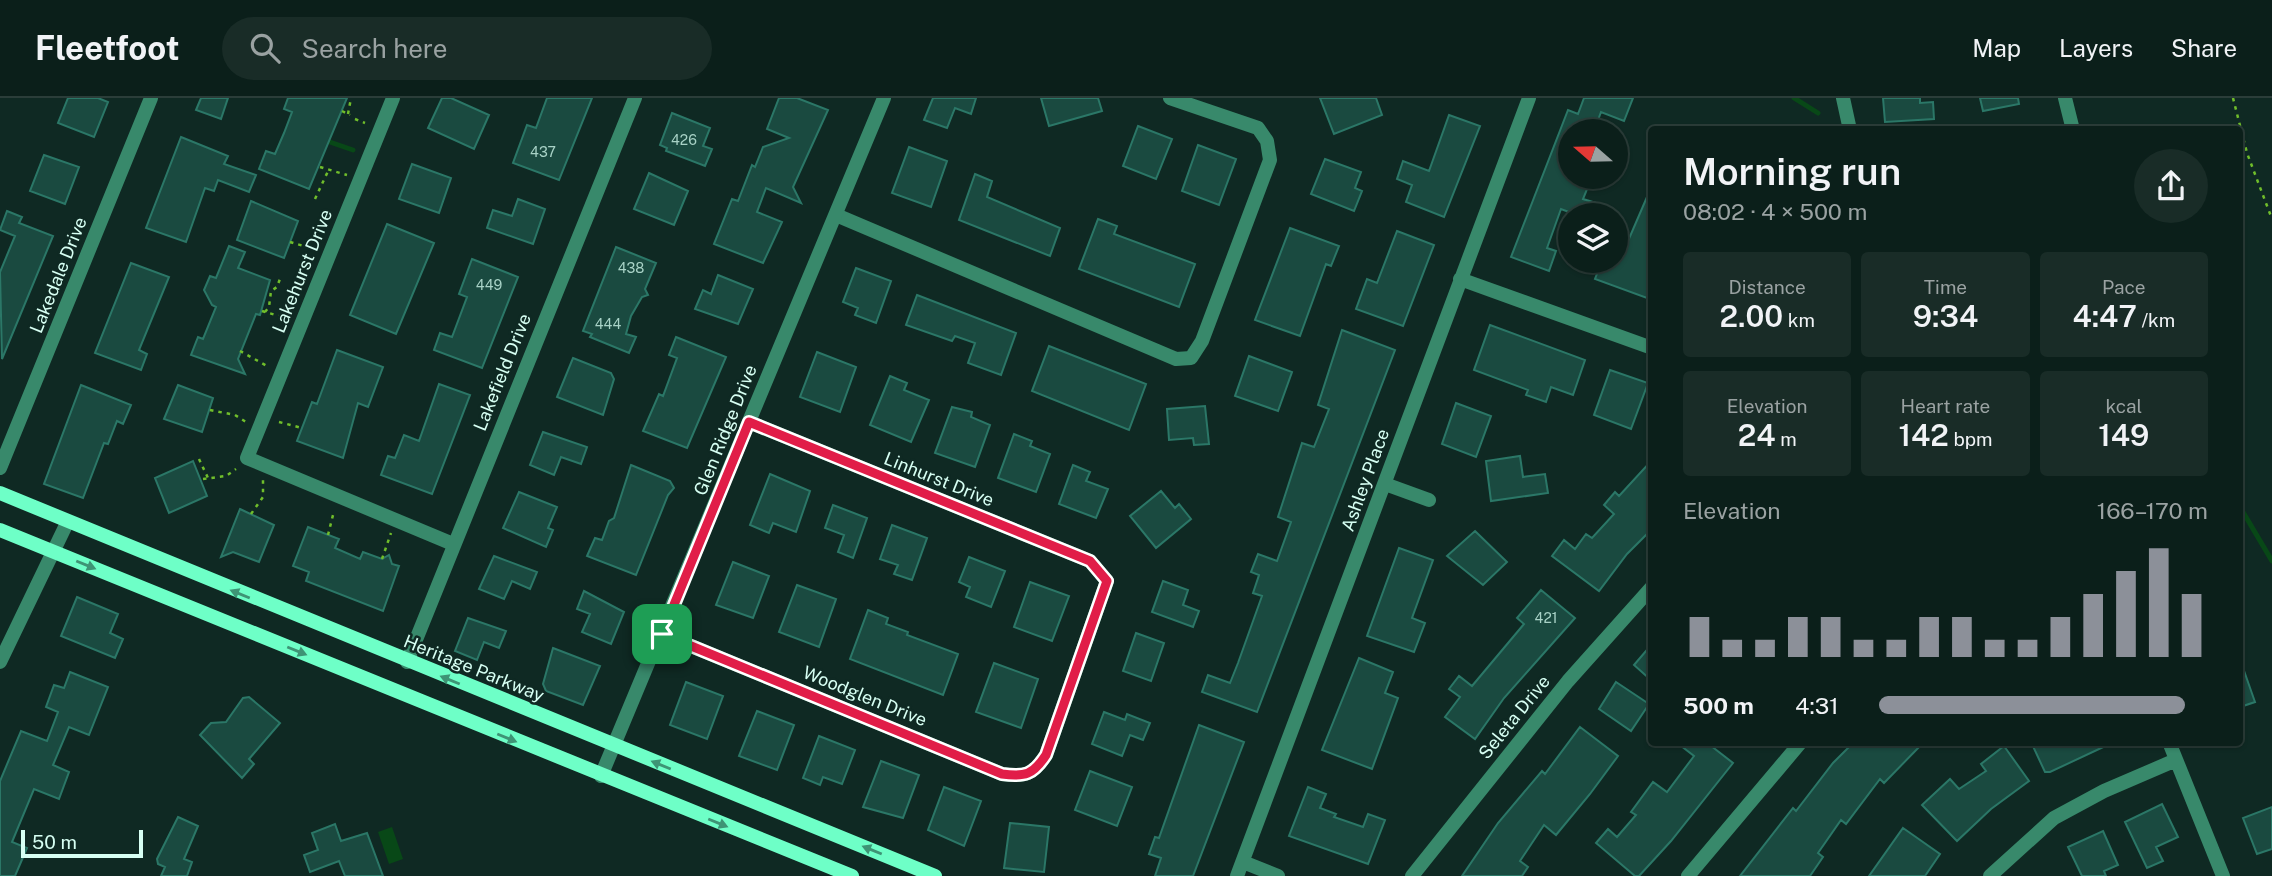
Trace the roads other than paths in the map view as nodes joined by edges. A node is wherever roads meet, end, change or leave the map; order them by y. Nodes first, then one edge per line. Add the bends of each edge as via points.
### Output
1 (152, 98) edge
2 (393, 98) edge
3 (635, 98) edge
4 (884, 98) edge
5 (1170, 98) edge
6 (1529, 98) edge
7 (1843, 98) edge
8 (2065, 98) edge
9 (1849, 126) edge
10 (2072, 126) edge
11 (836, 215) junction
12 (1460, 279) junction
13 (1648, 347) edge
14 (749, 422) junction
15 (0, 468) edge
16 (1385, 484) junction
17 (0, 493) edge
18 (1429, 500) dead end
19 (67, 523) junction
20 (0, 530) edge
21 (453, 544) junction
22 (53, 552) junction
23 (1648, 591) edge
24 (662, 634) junction
25 (0, 662) edge
26 (407, 662) junction
27 (615, 746) junction
28 (1798, 746) edge
29 (2171, 746) edge
30 (1046, 755) joint
31 (2176, 760) junction
32 (601, 776) junction
33 (1240, 869) edge
34 (852, 876) edge
35 (935, 876) edge
36 (1279, 876) edge
37 (1412, 876) edge
38 (1688, 876) edge
39 (1990, 876) edge
40 (2223, 876) edge

1 - 15 street, Lakedale Drive
2 - 21 street, Lakehurst Drive via 247,458
3 - 21 street, Lakefield Drive
4 - 11 street, Glen Ridge Drive
5 - 11 street via 1258,128 1267,141 1270,160 1202,341 1191,358 1176,359
6 - 12 street, Ashley Place
7 - 9 street
8 - 10 street
11 - 14 street, Glen Ridge Drive
12 - 13 street
12 - 16 street, Ashley Place
14 - 24 street, Glen Ridge Drive
14 - 30 street, Linhurst Drive via 1090,561 1107,581
16 - 18 street
16 - 33 street, Ashley Place
17 - 19 main road, Heritage Parkway
19 - 22 street
26 -> 19 main road, Heritage Parkway
20 - 22 main road
21 - 26 street, Lakefield Drive
22 - 25 street
22 -> 32 main road
23 - 37 street, Seleta Drive via 1568,681
24 - 27 street, Glen Ridge Drive
24 - 30 street, Woodglen Drive via 1002,774 1035,772
27 -> 26 main road, Heritage Parkway
27 - 32 street, Glen Ridge Drive
35 -> 27 main road, Heritage Parkway
28 - 38 street
29 - 31 street
31 - 39 street via 2054,818
31 - 40 street
32 -> 34 main road
33 - 36 street

